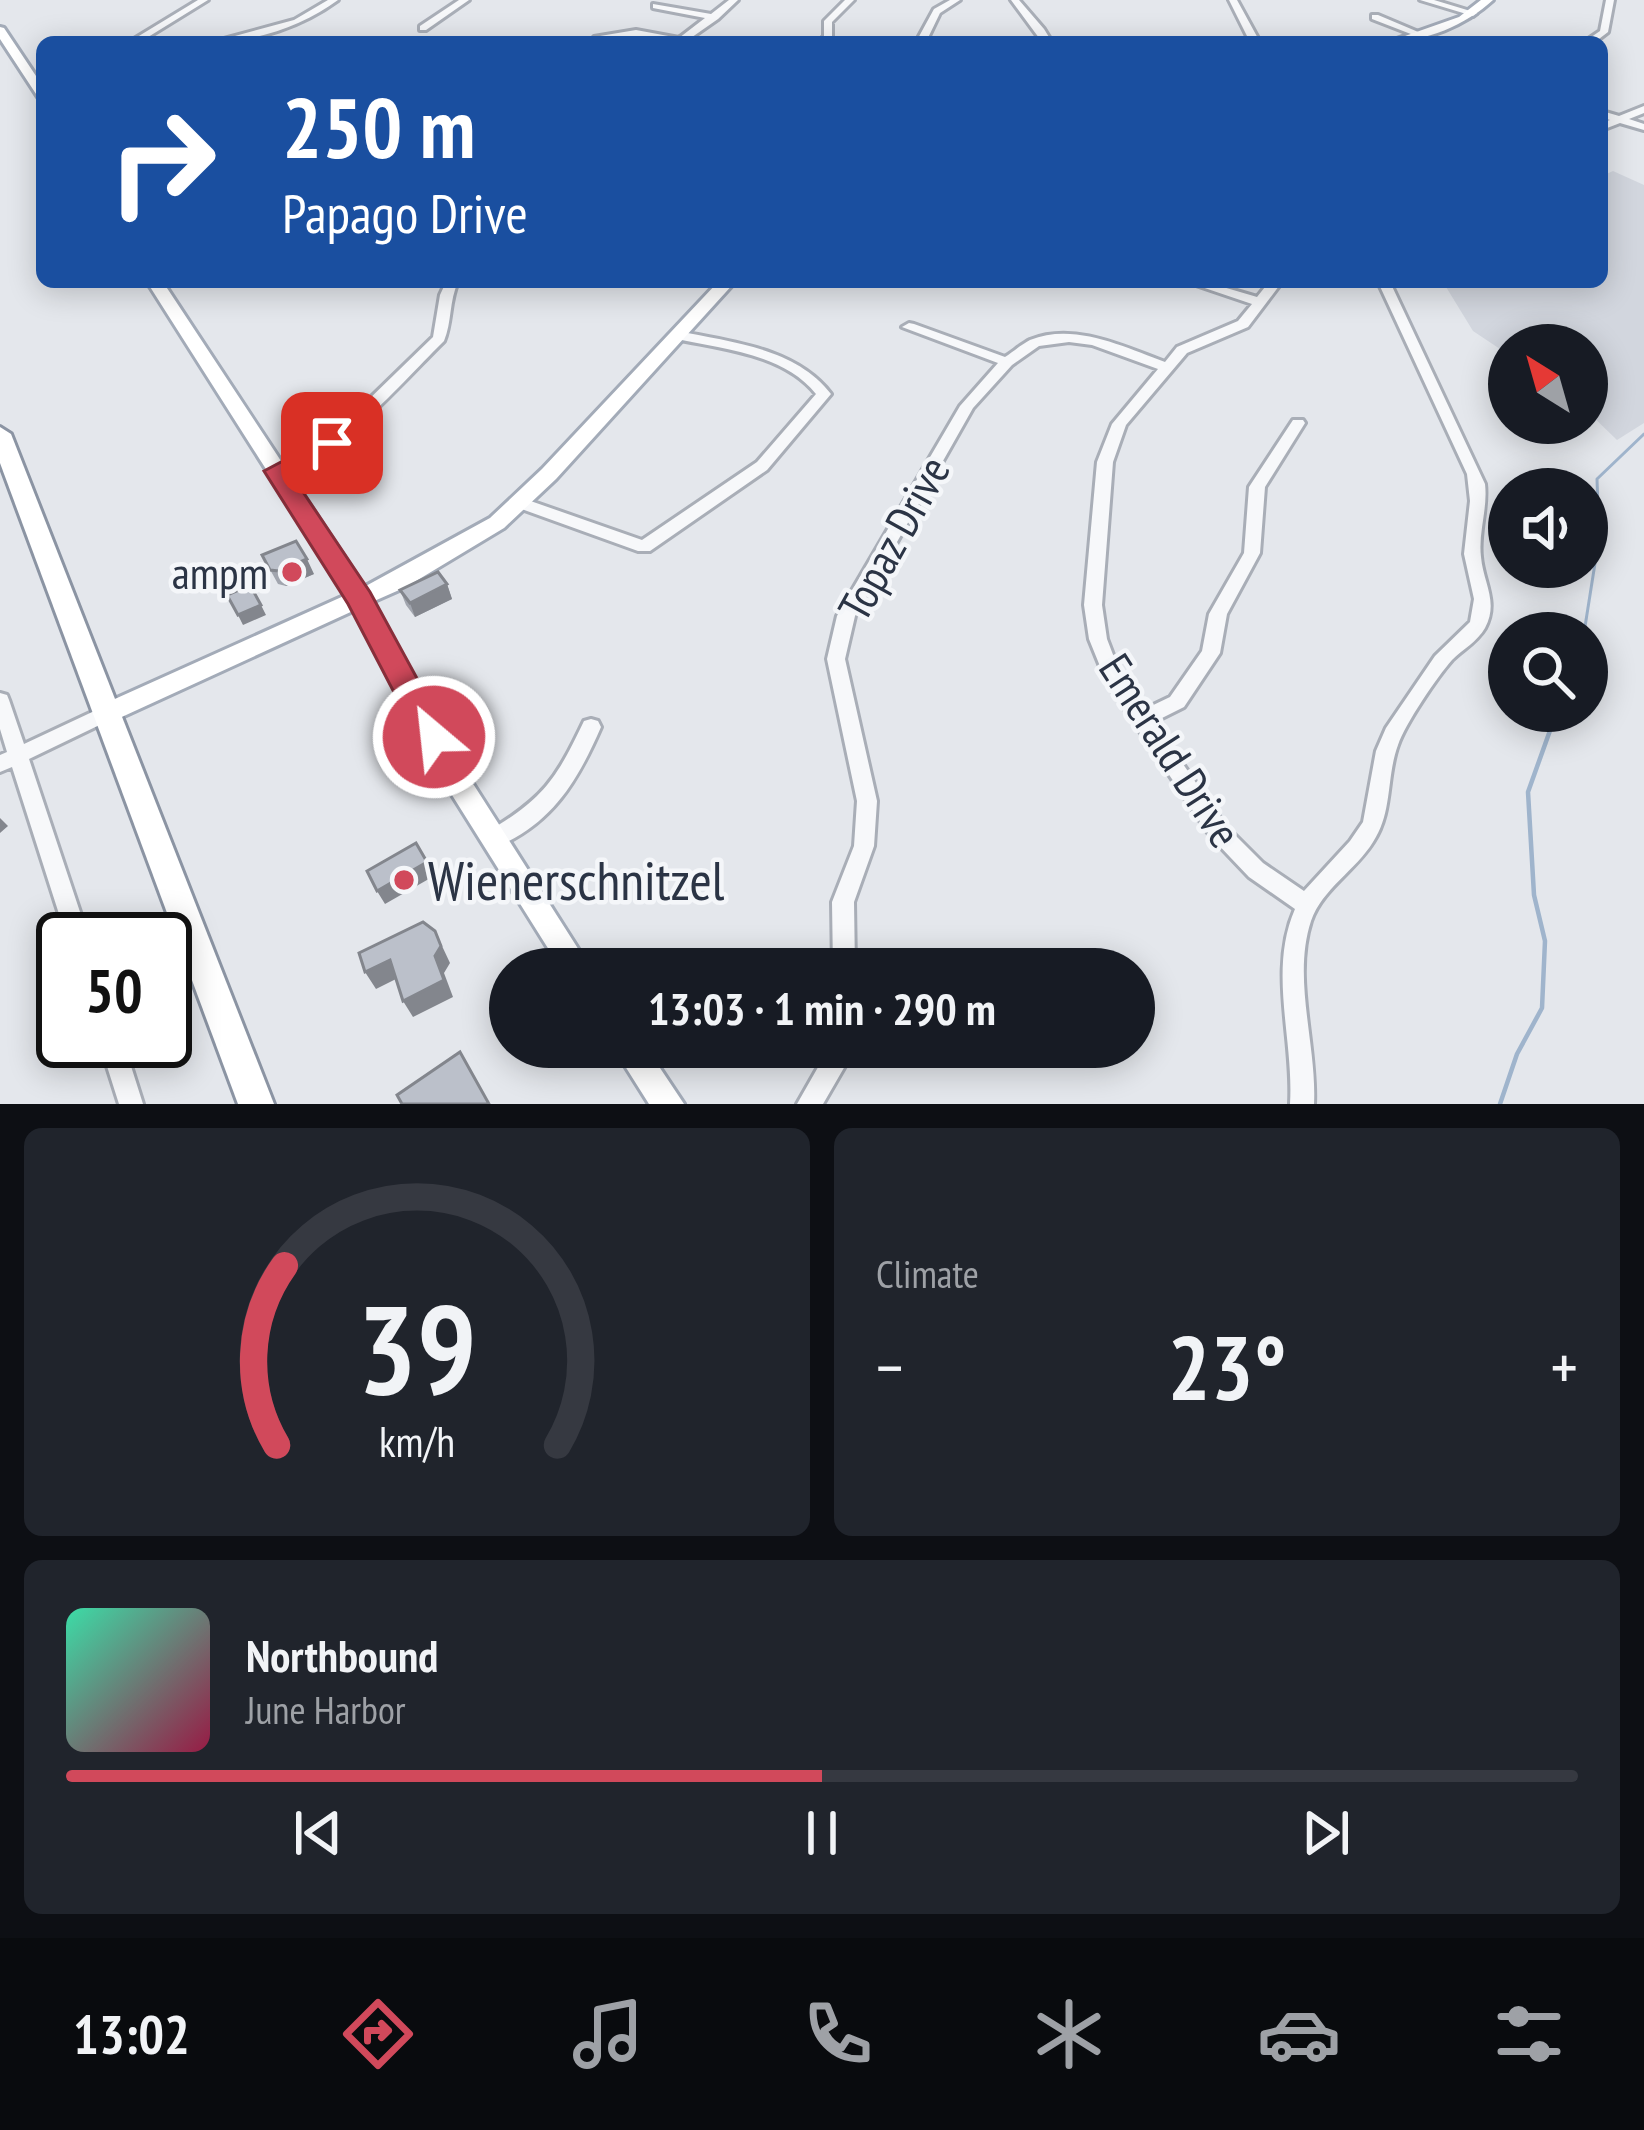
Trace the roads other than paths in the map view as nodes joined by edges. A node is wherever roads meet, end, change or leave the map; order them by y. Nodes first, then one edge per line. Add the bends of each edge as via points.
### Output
1 (204, 0) edge
2 (334, 0) edge
3 (465, 0) edge
4 (734, 0) edge
5 (850, 0) edge
6 (956, 0) edge
7 (1015, 0) edge
8 (1233, 0) edge
9 (1424, 0) edge
10 (1488, 0) edge
11 (1610, 0) edge
12 (656, 6) dead end
13 (1473, 13) junction
14 (715, 17) junction
15 (1375, 17) dead end
16 (423, 28) dead end
17 (0, 30) edge
18 (144, 36) edge
19 (242, 36) edge
20 (613, 36) edge
21 (652, 36) edge
22 (687, 36) edge
23 (828, 36) edge
24 (924, 36) edge
25 (1045, 36) edge
26 (1252, 36) edge
27 (1404, 36) edge
28 (1416, 36) edge
29 (1598, 36) edge
30 (36, 85) edge
31 (1644, 109) edge
32 (1608, 116) edge
33 (1619, 120) junction
34 (1608, 125) edge
35 (1644, 127) edge
36 (159, 288) edge
37 (448, 288) edge
38 (721, 288) edge
39 (1213, 288) edge
40 (1271, 288) edge
41 (1387, 288) edge
42 (1260, 302) junction
43 (909, 327) dead end
44 (677, 335) junction
45 (1007, 362) junction
46 (1166, 367) junction
47 (1298, 423) dead end
48 (0, 434) edge
49 (277, 471) junction
50 (522, 502) junction
51 (360, 599) junction
52 (0, 700) edge
53 (105, 714) junction
54 (1141, 719) junction
55 (591, 727) dead end
56 (9, 759) edge
57 (494, 839) junction
58 (1306, 904) junction
59 (68, 912) edge
60 (564, 948) edge
61 (844, 948) edge
62 (120, 1068) edge
63 (643, 1068) edge
64 (831, 1068) edge
65 (131, 1104) edge
66 (256, 1104) edge
67 (668, 1104) edge
68 (809, 1104) edge
69 (1302, 1104) edge

1 - 18 street
2 - 19 street via 297,22
3 - 16 street
4 - 14 street
5 - 23 street via 827,22
6 - 24 street via 937,11
7 - 25 street
8 - 26 street
9 - 13 street
10 - 13 main road
11 - 29 street
12 - 14 street
13 - 28 main road
14 - 22 street
15 - 27 street
17 - 30 main road
20 - 21 street
31 - 33 street
32 - 33 street
33 - 34 street
33 - 35 street
36 - 49 main road
37 - 49 street via 439,338 332,443
38 - 44 main road
39 - 42 street
40 - 42 street, Emerald Drive
41 - 58 street via 1475,474 1481,509 1472,565 1484,601 1470,636 1441,659 1391,735 1365,837
42 - 46 street, Emerald Drive via 1243,324 1192,344
43 - 45 street
44 - 50 main road
44 - 50 street via 754,352 815,378 824,394 762,466 644,547
45 - 46 street, Topaz Drive via 1035,343 1069,338
45 - 61 street, Topaz Drive via 967,406 838,637 867,801 864,846 843,902
46 - 54 street, Emerald Drive via 1110,442 1093,605 1112,676
47 - 54 street via 1257,487 1252,553 1218,614 1211,653 1177,702
48 - 53 highway
49 - 51 main road
50 - 51 main road via 464,544
51 - 53 main road
51 - 57 main road
52 - 56 street
53 - 56 street
53 - 66 highway
54 - 58 street, Emerald Drive via 1233,850
55 - 57 street via 569,777 542,811
56 - 59 street
57 - 60 main road
58 - 69 street via 1294,959
62 - 65 street
63 - 67 main road
64 - 68 street

